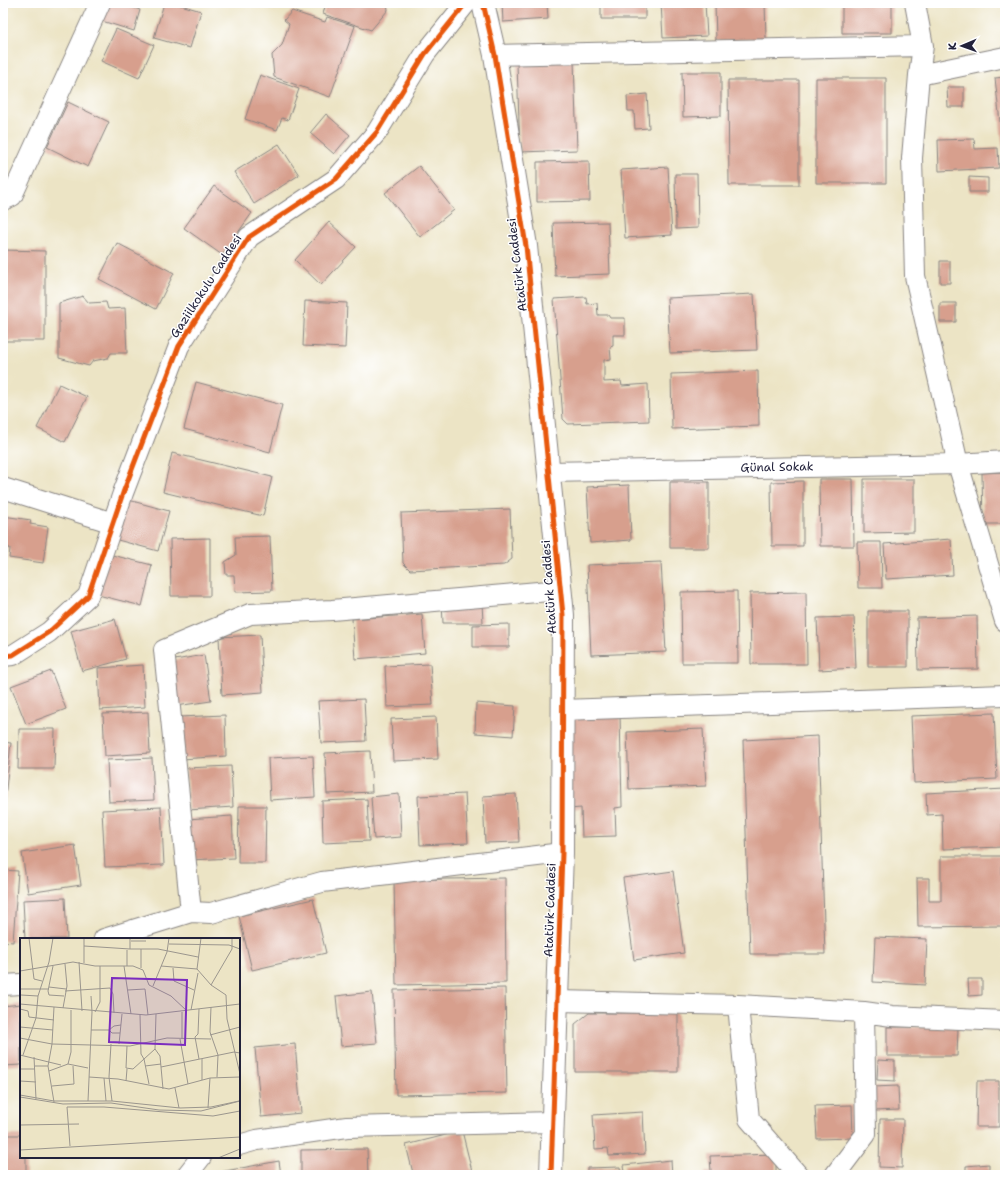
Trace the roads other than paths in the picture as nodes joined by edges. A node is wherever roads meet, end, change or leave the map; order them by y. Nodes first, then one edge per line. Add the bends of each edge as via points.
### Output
1 (100, 3) edge
2 (466, 3) edge
3 (483, 3) edge
4 (915, 3) edge
5 (923, 46) junction
6 (495, 55) junction
7 (1005, 57) edge
8 (919, 76) junction
9 (3, 200) edge
10 (1005, 460) edge
11 (958, 464) junction
12 (549, 472) junction
13 (3, 488) edge
14 (113, 523) junction
15 (561, 590) junction
16 (1005, 621) edge
17 (3, 656) edge
18 (1005, 695) edge
19 (562, 710) junction
20 (562, 853) junction
21 (191, 912) junction
22 (107, 938) edge
23 (20, 984) edge
24 (3, 985) edge
25 (557, 1001) junction
26 (738, 1005) junction
27 (864, 1012) junction
28 (1005, 1021) edge
29 (553, 1122) junction
30 (240, 1145) edge
31 (200, 1158) edge
32 (187, 1175) edge
33 (551, 1175) edge
34 (798, 1175) edge
35 (835, 1175) edge

1 - 9 street via 12,196
2 - 14 street, Gaziilkokulu Caddesi via 425,54 377,132 336,179 249,237 179,346
3 - 6 street, Atatürk Caddesi
4 - 5 street
5 - 6 street
5 - 8 street
6 - 12 street, Atatürk Caddesi via 526,246
7 - 8 street
8 - 11 street via 912,158 915,276
10 - 11 street, Günal Sokak
11 - 12 street, Günal Sokak
11 - 16 street
12 - 15 street, Atatürk Caddesi
13 - 14 street
14 - 17 street, Gaziilkokulu Caddesi via 88,596 49,632 13,655
15 - 19 street, Atatürk Caddesi
15 - 21 street via 332,610 250,614 164,650
18 - 19 street
19 - 20 street, Atatürk Caddesi
20 - 21 street via 322,882 211,913
20 - 25 street, Atatürk Caddesi
21 - 22 street
23 - 24 street
25 - 26 street
25 - 29 street, Atatürk Caddesi
26 - 27 street
26 - 34 street via 749,1120
27 - 28 street via 892,1016
27 - 35 street via 866,1134
29 - 30 street via 347,1127
29 - 33 street, Atatürk Caddesi
31 - 32 street

